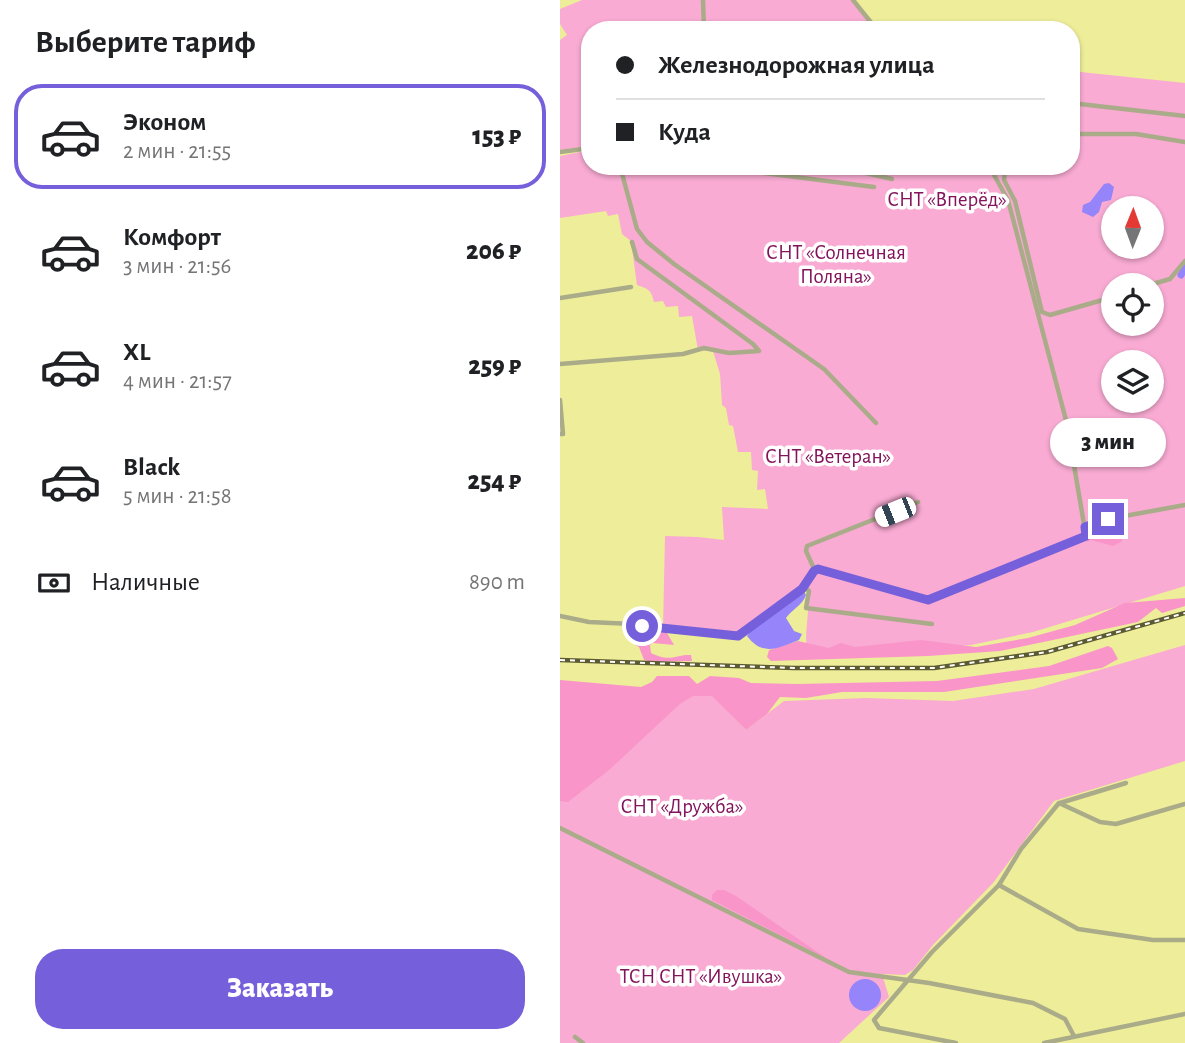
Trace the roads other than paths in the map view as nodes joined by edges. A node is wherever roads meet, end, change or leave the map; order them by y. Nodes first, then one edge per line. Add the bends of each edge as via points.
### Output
1 (704, 0) edge
2 (853, 0) edge
3 (704, 21) edge
4 (870, 21) edge
5 (1080, 104) edge
6 (1185, 116) edge
7 (1080, 134) edge
8 (1185, 142) edge
9 (581, 149) edge
10 (560, 152) edge
11 (622, 175) edge
12 (780, 175) edge
13 (875, 175) edge
14 (994, 175) edge
15 (1004, 175) edge
16 (892, 179) dead end
17 (874, 187) dead end
18 (632, 242) dead end
19 (1185, 261) edge
20 (1170, 279) junction
21 (1164, 281) edge
22 (631, 287) dead end
23 (1170, 288) dead end
24 (560, 298) edge
25 (1101, 300) edge
26 (560, 364) edge
27 (560, 400) edge
28 (876, 423) dead end
29 (562, 434) edge
30 (918, 502) dead end
31 (1185, 505) edge
32 (1085, 527) junction
33 (814, 571) junction
34 (805, 587) junction
35 (560, 616) edge
36 (932, 624) dead end
37 (1126, 783) dead end
38 (1059, 803) junction
39 (1185, 804) edge
40 (560, 828) edge
41 (999, 885) junction
42 (1185, 940) edge
43 (908, 981) junction
44 (1185, 1014) edge
45 (1074, 1036) junction
46 (575, 1037) dead end
47 (583, 1043) edge
48 (956, 1043) edge
49 (1044, 1043) edge

1 - 3 street
2 - 4 street
5 - 6 street
7 - 8 street via 1136,134
9 - 10 street
11 - 28 street via 637,229 647,242 824,369
12 - 17 street
13 - 16 street
14 - 32 street via 1008,200 1068,424
15 - 25 street via 1015,201 1042,312 1050,315
18 - 26 street via 637,259 759,349 756,353 704,348 688,354
19 - 20 street
20 - 21 street
20 - 23 street
22 - 24 street
27 - 29 street
30 - 33 street via 807,546
31 - 32 street
32 - 33 street via 1086,536 928,600 824,569
33 - 34 street
34 - 35 street via 738,636
34 - 36 street via 809,591 806,608
37 - 38 street
38 - 39 street via 1107,824
38 - 41 street via 1021,849
40 - 43 street via 844,969
41 - 42 street via 1078,929
41 - 43 street
43 - 45 street via 1033,1003 1065,1019
43 - 48 street via 878,1013 876,1027
44 - 45 street
45 - 49 street
46 - 47 street

